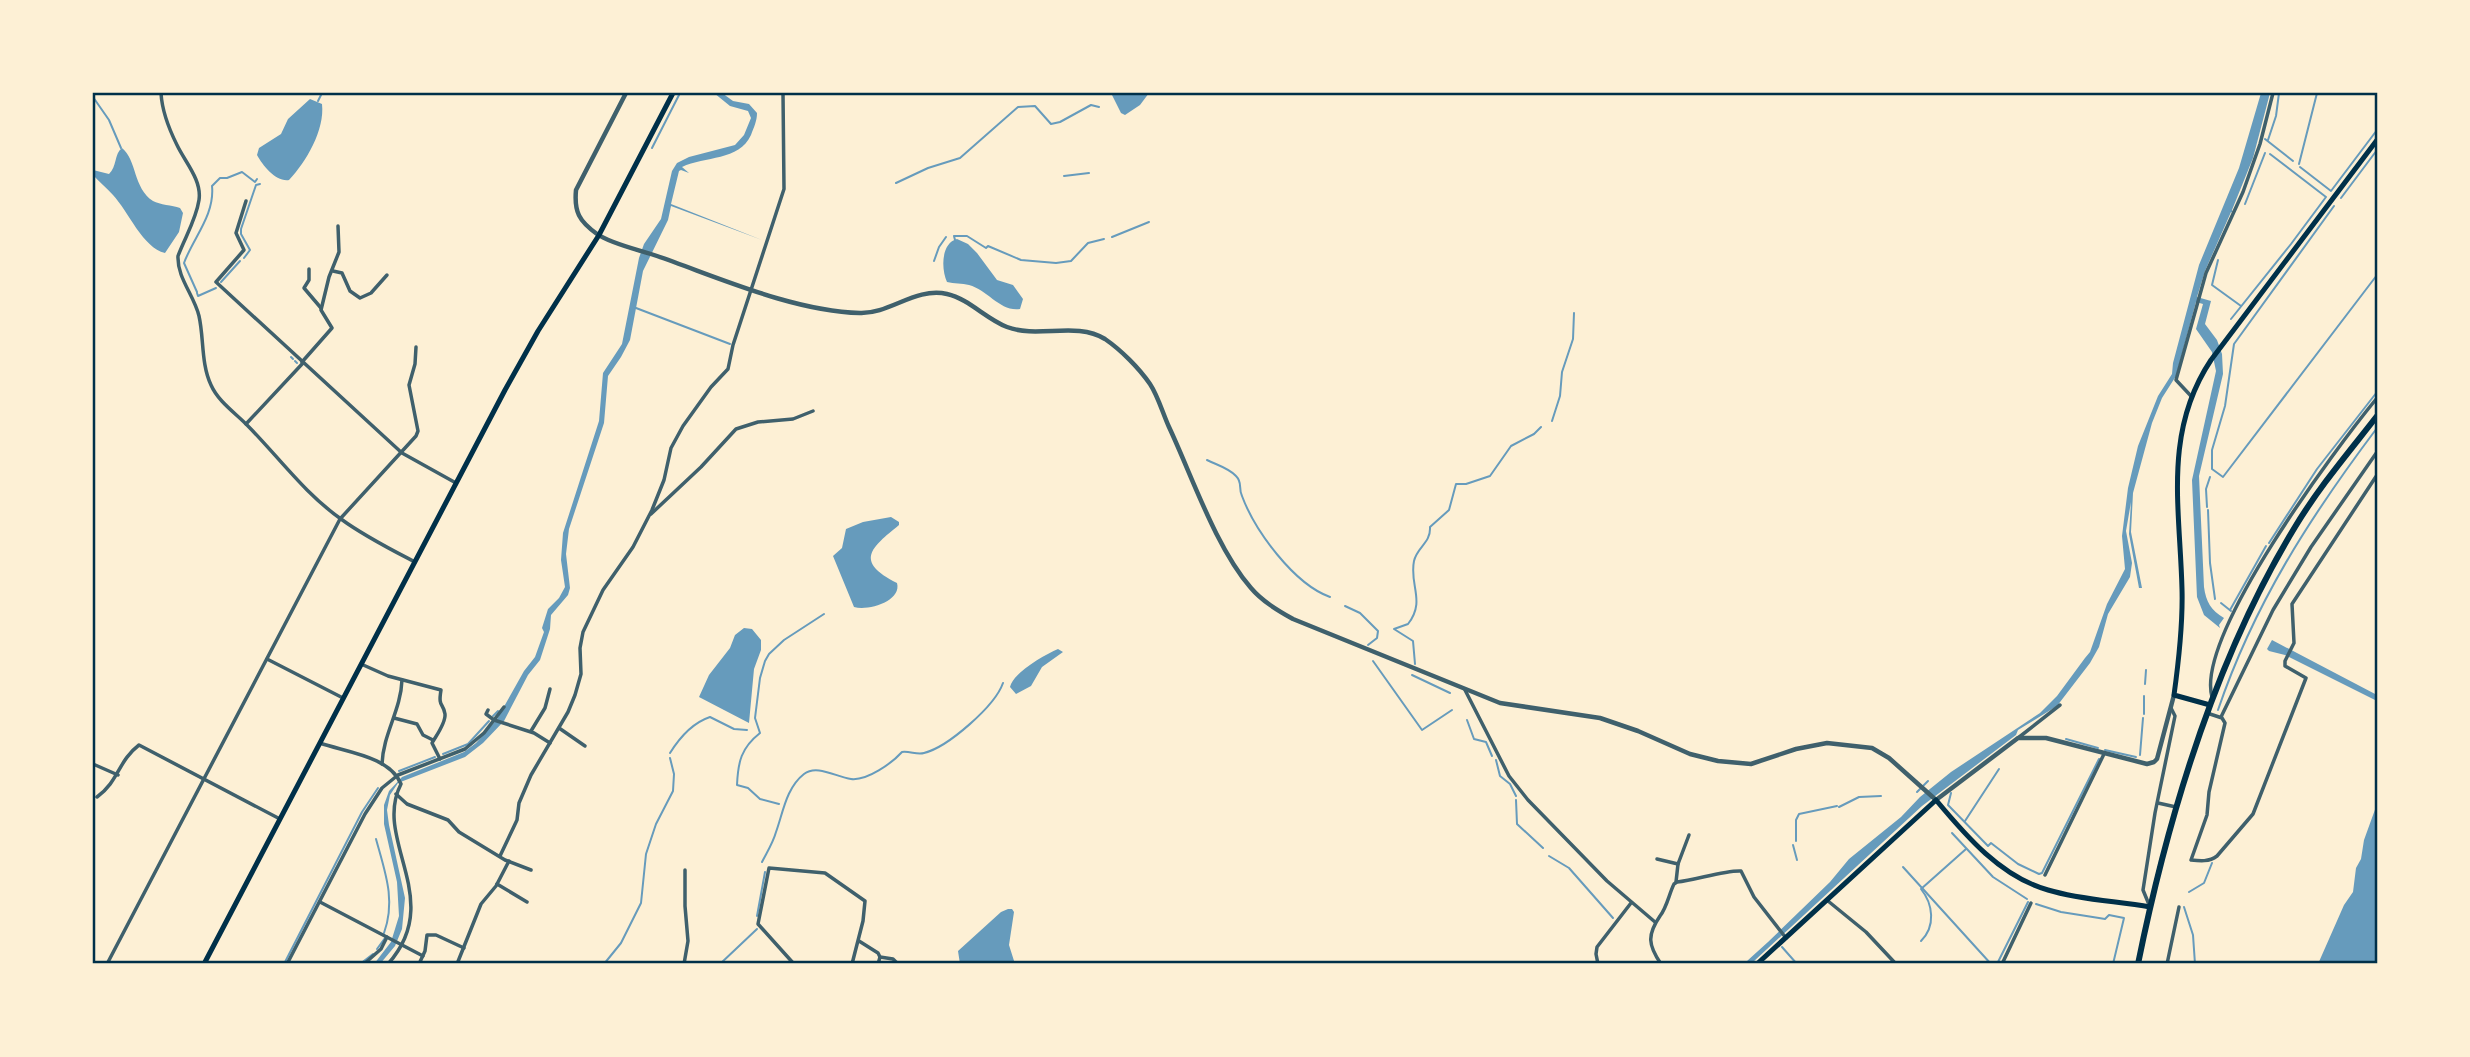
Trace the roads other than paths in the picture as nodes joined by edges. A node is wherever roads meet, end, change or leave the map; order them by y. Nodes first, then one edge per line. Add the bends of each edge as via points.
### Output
1 (161, 93) edge
2 (626, 93) edge
3 (673, 93) edge
4 (783, 93) edge
5 (2273, 93) edge
6 (2377, 140) edge
7 (246, 201) dead end
8 (338, 226) dead end
9 (599, 235) junction
10 (309, 269) dead end
11 (332, 271) junction
12 (387, 275) dead end
13 (753, 289) junction
14 (321, 309) junction
15 (416, 347) dead end
16 (303, 362) junction
17 (2191, 396) junction
18 (2377, 398) edge
19 (813, 411) dead end
20 (2377, 416) edge
21 (246, 424) junction
22 (2377, 452) edge
23 (402, 453) junction
24 (2377, 475) edge
25 (456, 483) junction
26 (649, 514) junction
27 (340, 519) junction
28 (415, 562) junction
29 (266, 659) junction
30 (361, 664) junction
31 (402, 680) junction
32 (550, 689) dead end
33 (1465, 690) junction
34 (2174, 695) junction
35 (343, 698) junction
36 (2060, 705) dead end
37 (2210, 706) junction
38 (505, 707) dead end
39 (2171, 708) junction
40 (488, 710) dead end
41 (2221, 717) junction
42 (394, 718) junction
43 (494, 720) junction
44 (559, 728) junction
45 (531, 731) junction
46 (2018, 738) junction
47 (433, 741) junction
48 (320, 743) junction
49 (550, 743) junction
50 (585, 746) dead end
51 (2104, 754) junction
52 (440, 759) junction
53 (93, 764) edge
54 (382, 764) junction
55 (118, 775) junction
56 (398, 776) junction
57 (203, 779) junction
58 (396, 794) junction
59 (97, 797) dead end
60 (1935, 799) junction
61 (2158, 803) junction
62 (2178, 807) junction
63 (280, 819) junction
64 (1689, 835) dead end
65 (500, 856) junction
66 (1657, 859) dead end
67 (509, 861) junction
68 (1678, 864) junction
69 (531, 870) dead end
70 (685, 870) dead end
71 (2045, 875) dead end
72 (1676, 882) junction
73 (497, 884) junction
74 (1828, 901) junction
75 (320, 902) junction
76 (527, 902) dead end
77 (1631, 903) junction
78 (2031, 903) dead end
79 (2150, 907) junction
80 (2179, 908) dead end
81 (1655, 922) junction
82 (388, 937) junction
83 (1786, 938) junction
84 (859, 940) junction
85 (401, 944) junction
86 (464, 948) junction
87 (422, 956) junction
88 (880, 957) junction
89 (107, 964) edge
90 (204, 964) edge
91 (288, 964) edge
92 (364, 964) edge
93 (388, 964) edge
94 (419, 964) edge
95 (457, 964) edge
96 (684, 964) edge
97 (793, 964) edge
98 (852, 964) edge
99 (878, 964) edge
100 (898, 964) edge
101 (1598, 964) edge
102 (1661, 964) edge
103 (1757, 964) edge
104 (1896, 964) edge
105 (2002, 964) edge
106 (2138, 964) edge
107 (2167, 964) edge

1 - 21 street via 175,141 199,191 194,218 178,256 179,271 199,314 209,381
2 - 9 street via 576,190 578,216
3 - 9 main road
4 - 13 street via 784,189
5 - 17 street via 2243,192 2206,273 2176,380
6 - 17 main road via 2211,360
7 - 16 street via 236,233 244,250 216,282
8 - 11 street via 339,252
9 - 13 street
9 - 25 main road via 538,331
10 - 14 street via 304,288
11 - 12 street via 342,273 350,291 360,298
11 - 14 street
13 - 26 street via 730,365 671,448 664,481
13 - 33 street via 803,305 864,314 926,293 941,293 1020,331 1087,332 1102,338 1151,385 1218,535 1251,589 1293,618
14 - 16 street via 331,332
15 - 23 street via 409,384 418,431
16 - 21 street
16 - 23 street
17 - 34 main road via 2176,472 2182,632
18 - 37 street via 2309,487 2239,603 2208,686
19 - 26 street via 737,429
20 - 37 highway via 2295,526 2261,587
21 - 27 street via 299,484
22 - 41 street via 2273,610
23 - 25 street
23 - 27 street
24 - 41 street via 2292,604 2294,643 2286,666 2306,678 2253,814 2217,856 2191,860 2207,815 2224,726
25 - 28 main road
26 - 44 street via 583,632 579,684
27 - 28 street
27 - 29 street
28 - 30 main road
29 - 35 street
29 - 57 street
30 - 31 street
30 - 35 main road
31 - 42 street
31 - 47 street via 441,690 444,719
32 - 45 street
33 - 60 street via 1500,703 1600,718 1690,754 1736,764 1827,743 1872,748
33 - 77 street via 1509,776
34 - 37 main road
34 - 39 street
35 - 48 main road
36 - 46 street
37 - 41 street
37 - 62 highway
38 - 43 street
39 - 51 street via 2154,762
39 - 61 street via 2175,716
40 - 43 street via 486,714
42 - 47 street via 417,724
42 - 54 street
43 - 45 street
43 - 52 street via 465,749
44 - 49 street
44 - 50 street
45 - 49 street
46 - 51 street via 2046,738
46 - 60 street
47 - 52 street
48 - 54 street
48 - 63 main road
49 - 65 street via 530,777
51 - 71 street
52 - 56 street
53 - 55 street
54 - 56 street
55 - 57 street via 125,757 139,745
55 - 59 street
56 - 58 street via 401,784
56 - 75 street via 382,788 365,814
57 - 63 street
57 - 89 street
58 - 65 street via 407,804 448,820 459,832
58 - 85 street via 394,822 411,894
60 - 74 main road
60 - 79 main road via 1983,850 2032,884
61 - 62 street
61 - 79 street via 2143,890
62 - 79 highway
63 - 90 main road
64 - 68 street
65 - 67 street
66 - 68 street
67 - 69 street
67 - 73 street
68 - 72 street
70 - 96 street via 688,941
72 - 81 street
72 - 83 street via 1741,871 1754,897
73 - 76 street
73 - 86 street via 481,904
74 - 83 main road
74 - 104 street
75 - 82 street
75 - 91 street
77 - 81 street
77 - 101 street via 1597,947
78 - 105 street
79 - 106 highway
80 - 107 street
81 - 102 street via 1651,942
82 - 85 street
82 - 92 street
83 - 103 main road
84 - 88 street
84 - 97 street via 865,901 825,873 769,868 758,924
84 - 98 street
85 - 87 street
85 - 93 street
86 - 87 street via 427,935
86 - 95 street
87 - 94 street
88 - 99 street
88 - 100 street

